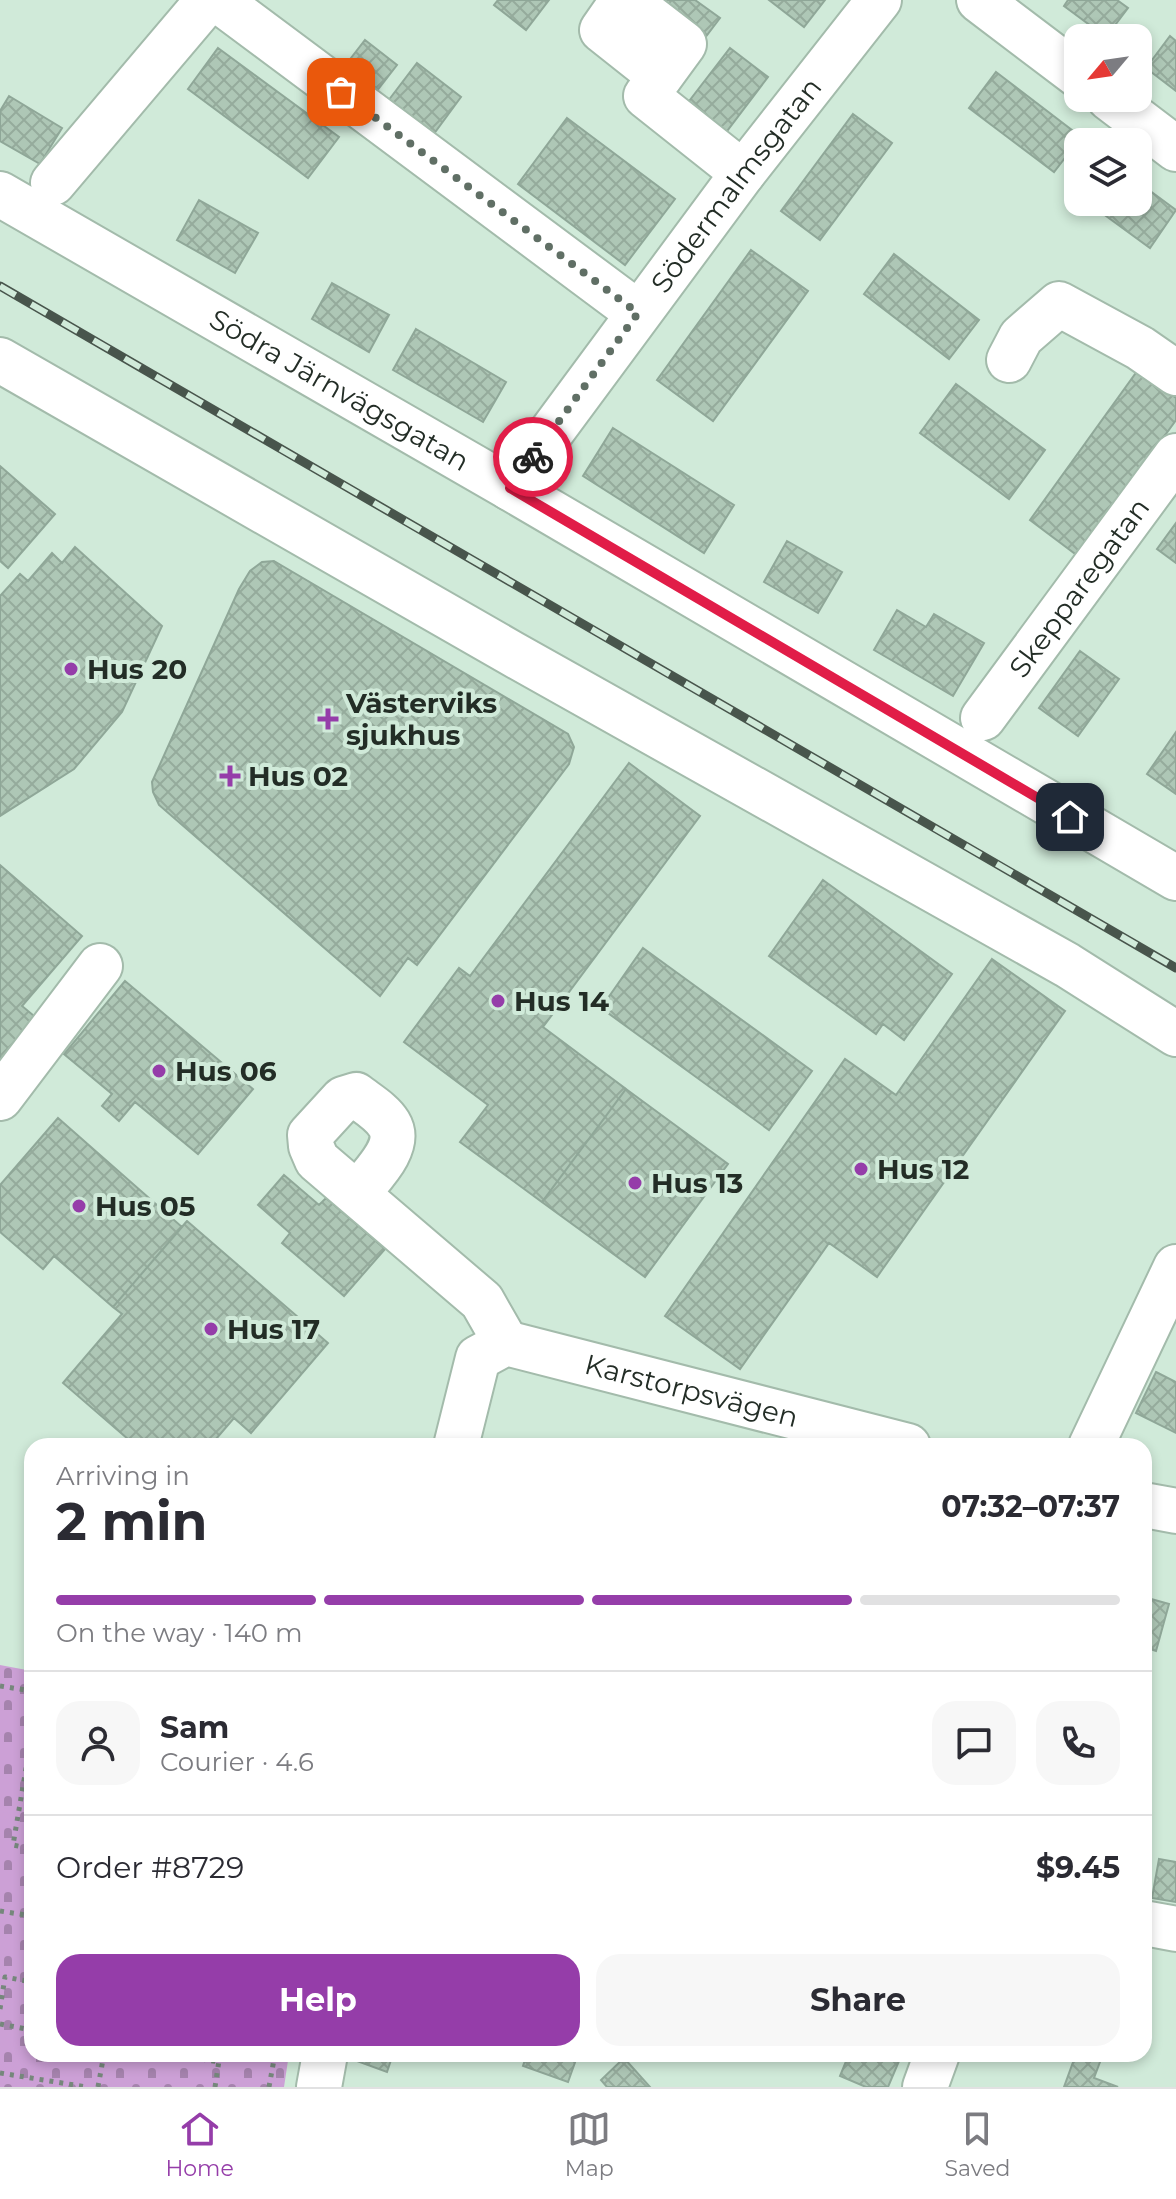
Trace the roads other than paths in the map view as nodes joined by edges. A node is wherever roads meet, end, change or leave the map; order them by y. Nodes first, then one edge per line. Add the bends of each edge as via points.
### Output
1 (208, 0) edge
2 (218, 0) edge
3 (625, 0) edge
4 (879, 0) edge
5 (979, 0) edge
6 (1064, 64) edge
7 (1127, 112) edge
8 (1176, 149) edge
9 (743, 173) junction
10 (53, 183) dead end
11 (0, 194) edge
12 (638, 313) junction
13 (0, 360) edge
14 (1009, 360) dead end
15 (1176, 373) edge
16 (1176, 456) edge
17 (510, 488) junction
18 (983, 718) dead end
19 (1176, 878) edge
20 (100, 966) dead end
21 (1176, 1034) edge
22 (0, 1098) edge
23 (357, 1194) dead end
24 (1176, 1267) edge
25 (492, 1351) junction
26 (459, 1438) edge
27 (873, 1438) edge
28 (1095, 1438) edge
29 (1152, 1506) edge
30 (1176, 1511) edge
31 (1152, 1924) edge
32 (1176, 1929) edge
33 (324, 2062) edge
34 (934, 2062) edge
35 (319, 2087) edge
36 (925, 2087) edge

1 - 10 street
2 - 12 street
3 - 9 street via 684,44 646,96
4 - 9 street, Södermalmsgatan
5 - 6 street
7 - 8 street
9 - 12 street, Södermalmsgatan
11 - 17 street, Södra Järnvägsgatan
12 - 17 street, Södermalmsgatan
13 - 21 street via 1067,965
14 - 15 street via 1021,337 1059,304
16 - 18 street, Skepparegatan
17 - 19 street, Södra Järnvägsgatan
20 - 22 street
23 - 25 street via 482,1301
24 - 28 street
25 - 26 street
25 - 27 street, Karstorpsvägen
29 - 30 street
31 - 32 street
33 - 35 street
34 - 36 street

